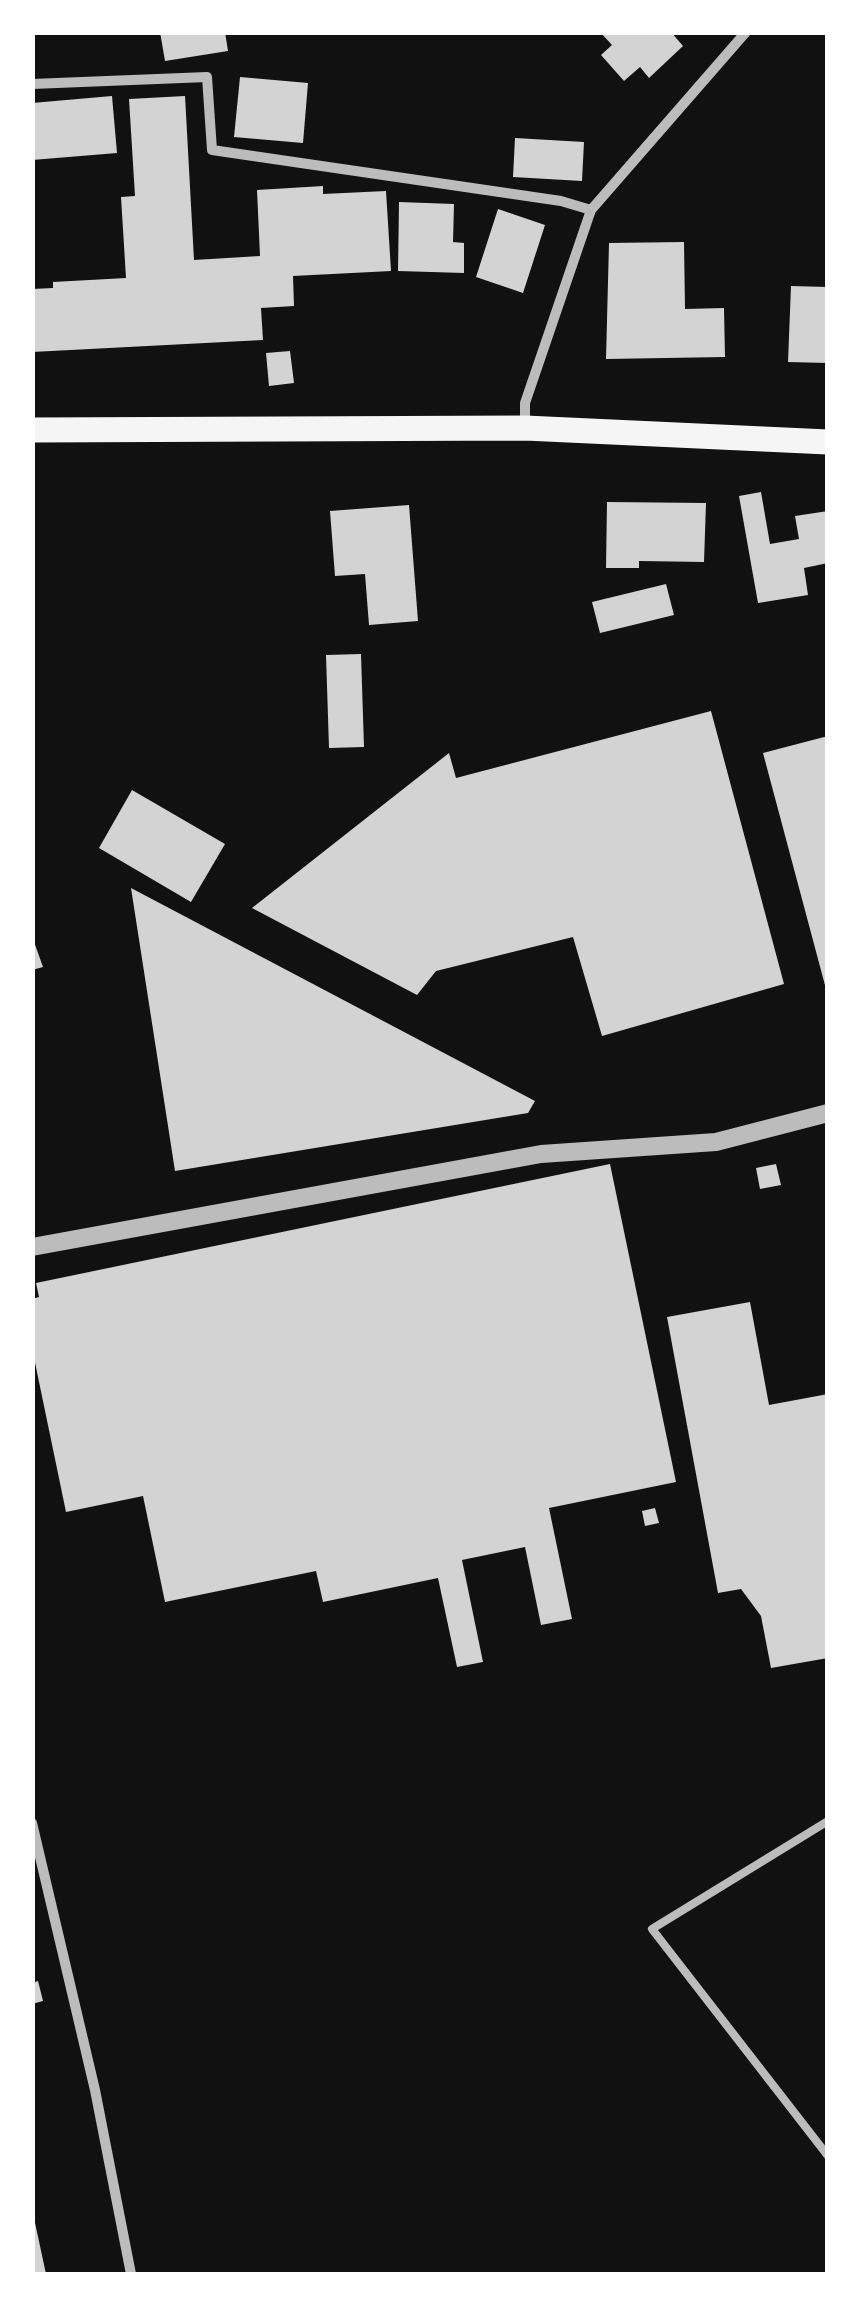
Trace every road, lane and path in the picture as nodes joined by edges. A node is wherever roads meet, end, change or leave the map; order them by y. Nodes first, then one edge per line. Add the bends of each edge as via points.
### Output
1 (746, 32) edge
2 (32, 84) edge
3 (591, 210) junction
4 (525, 428) junction
5 (32, 430) edge
6 (828, 442) edge
7 (828, 1113) edge
8 (32, 1246) edge
9 (828, 1822) edge
10 (32, 1823) edge
11 (828, 2156) edge
12 (131, 2274) edge

1 - 3 street
2 - 3 street via 208,76 212,150
3 - 4 street via 525,403
4 - 5 main road
4 - 6 main road
7 - 8 street via 716,1142 540,1154
9 - 11 lane via 652,1929
10 - 12 street

